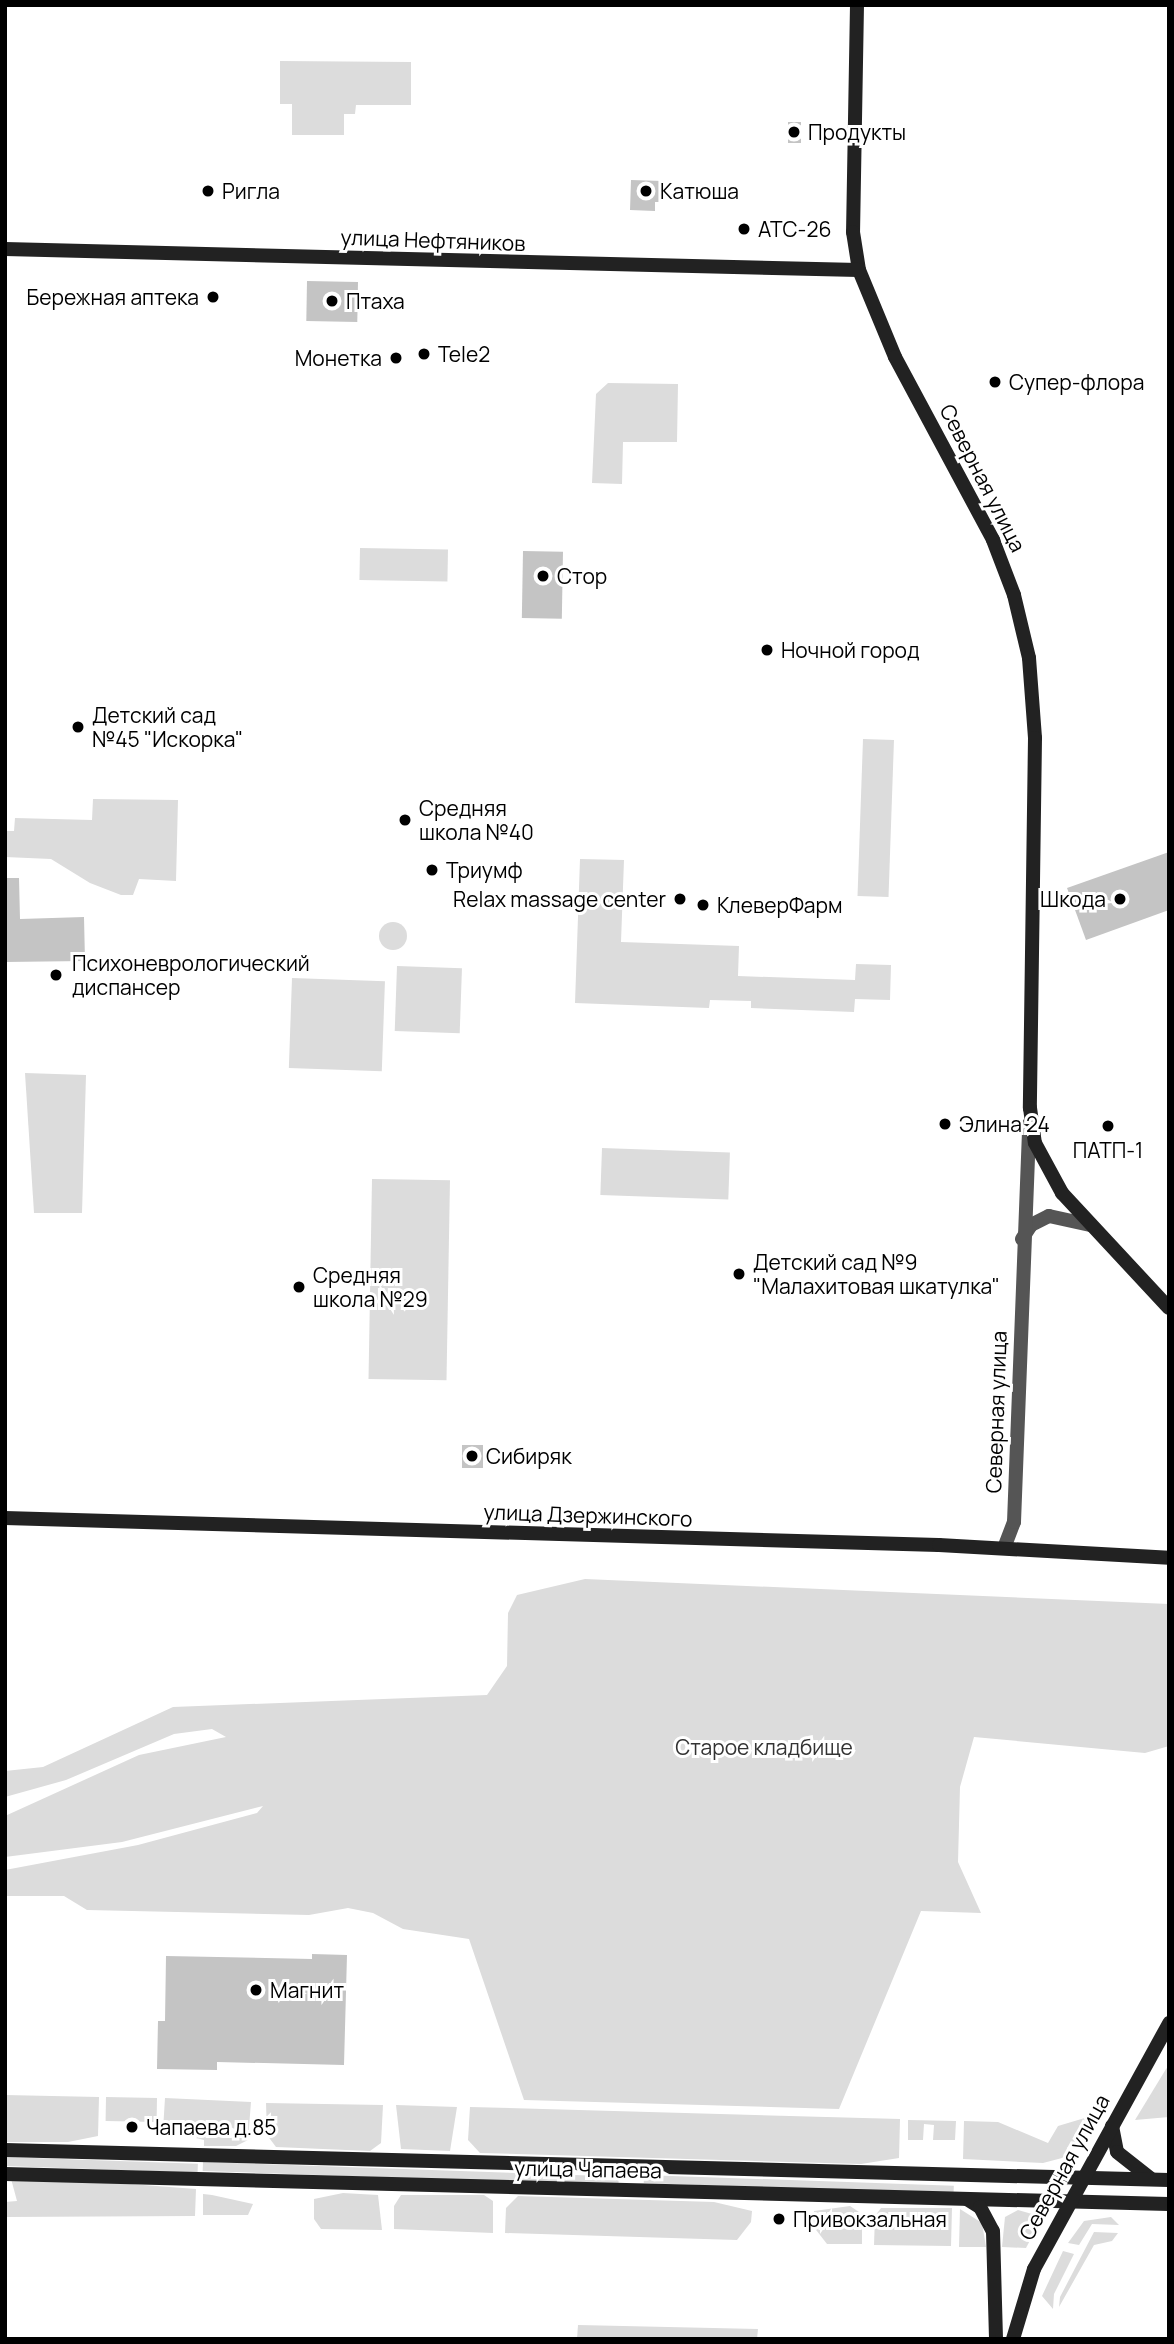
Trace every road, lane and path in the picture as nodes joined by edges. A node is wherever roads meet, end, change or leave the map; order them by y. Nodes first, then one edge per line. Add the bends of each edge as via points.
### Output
1 (857, 5) edge
2 (5, 249) edge
3 (859, 270) junction
4 (1030, 1108) junction
5 (1090, 1225) junction
6 (1022, 1239) junction
7 (1169, 1308) edge
8 (5, 1518) edge
9 (1004, 1548) junction
10 (1169, 1558) edge
11 (1169, 2023) edge
12 (1112, 2123) junction
13 (5, 2150) edge
14 (631, 2167) junction
15 (5, 2174) edge
16 (1082, 2178) junction
17 (1166, 2180) edge
18 (630, 2190) junction
19 (965, 2199) junction
20 (1069, 2202) junction
21 (1169, 2204) edge
22 (996, 2339) edge
23 (1013, 2339) edge

1 - 3 main road, Северная улица via 853,232
2 - 3 main road, улица Нефтяников
3 - 4 main road, Северная улица via 895,357 981,512 1022,624 1035,738
4 - 5 main road, Северная улица via 1046,1171
4 - 6 street, Северная улица
5 - 6 street via 1049,1216 1031,1225
5 - 7 main road, Северная улица
6 - 9 street, Северная улица via 1014,1522
8 - 9 main road, улица Дзержинского
9 - 10 main road, улица Дзержинского via 1028,1554
11 - 12 main road, Северная улица
12 - 16 main road, Северная улица
12 - 17 main road via 1122,2158 1139,2174
13 - 14 main road, улица Чапаева
14 - 16 main road, улица Чапаева
14 - 18 main road
15 - 18 main road, улица Чапаева
16 - 17 main road, улица Чапаева
16 - 20 main road, Северная улица
18 - 19 main road, улица Чапаева
19 - 20 main road, улица Чапаева
19 - 22 main road via 980,2207 993,2231
20 - 21 main road, улица Чапаева
20 - 23 main road, Северная улица via 1026,2286

